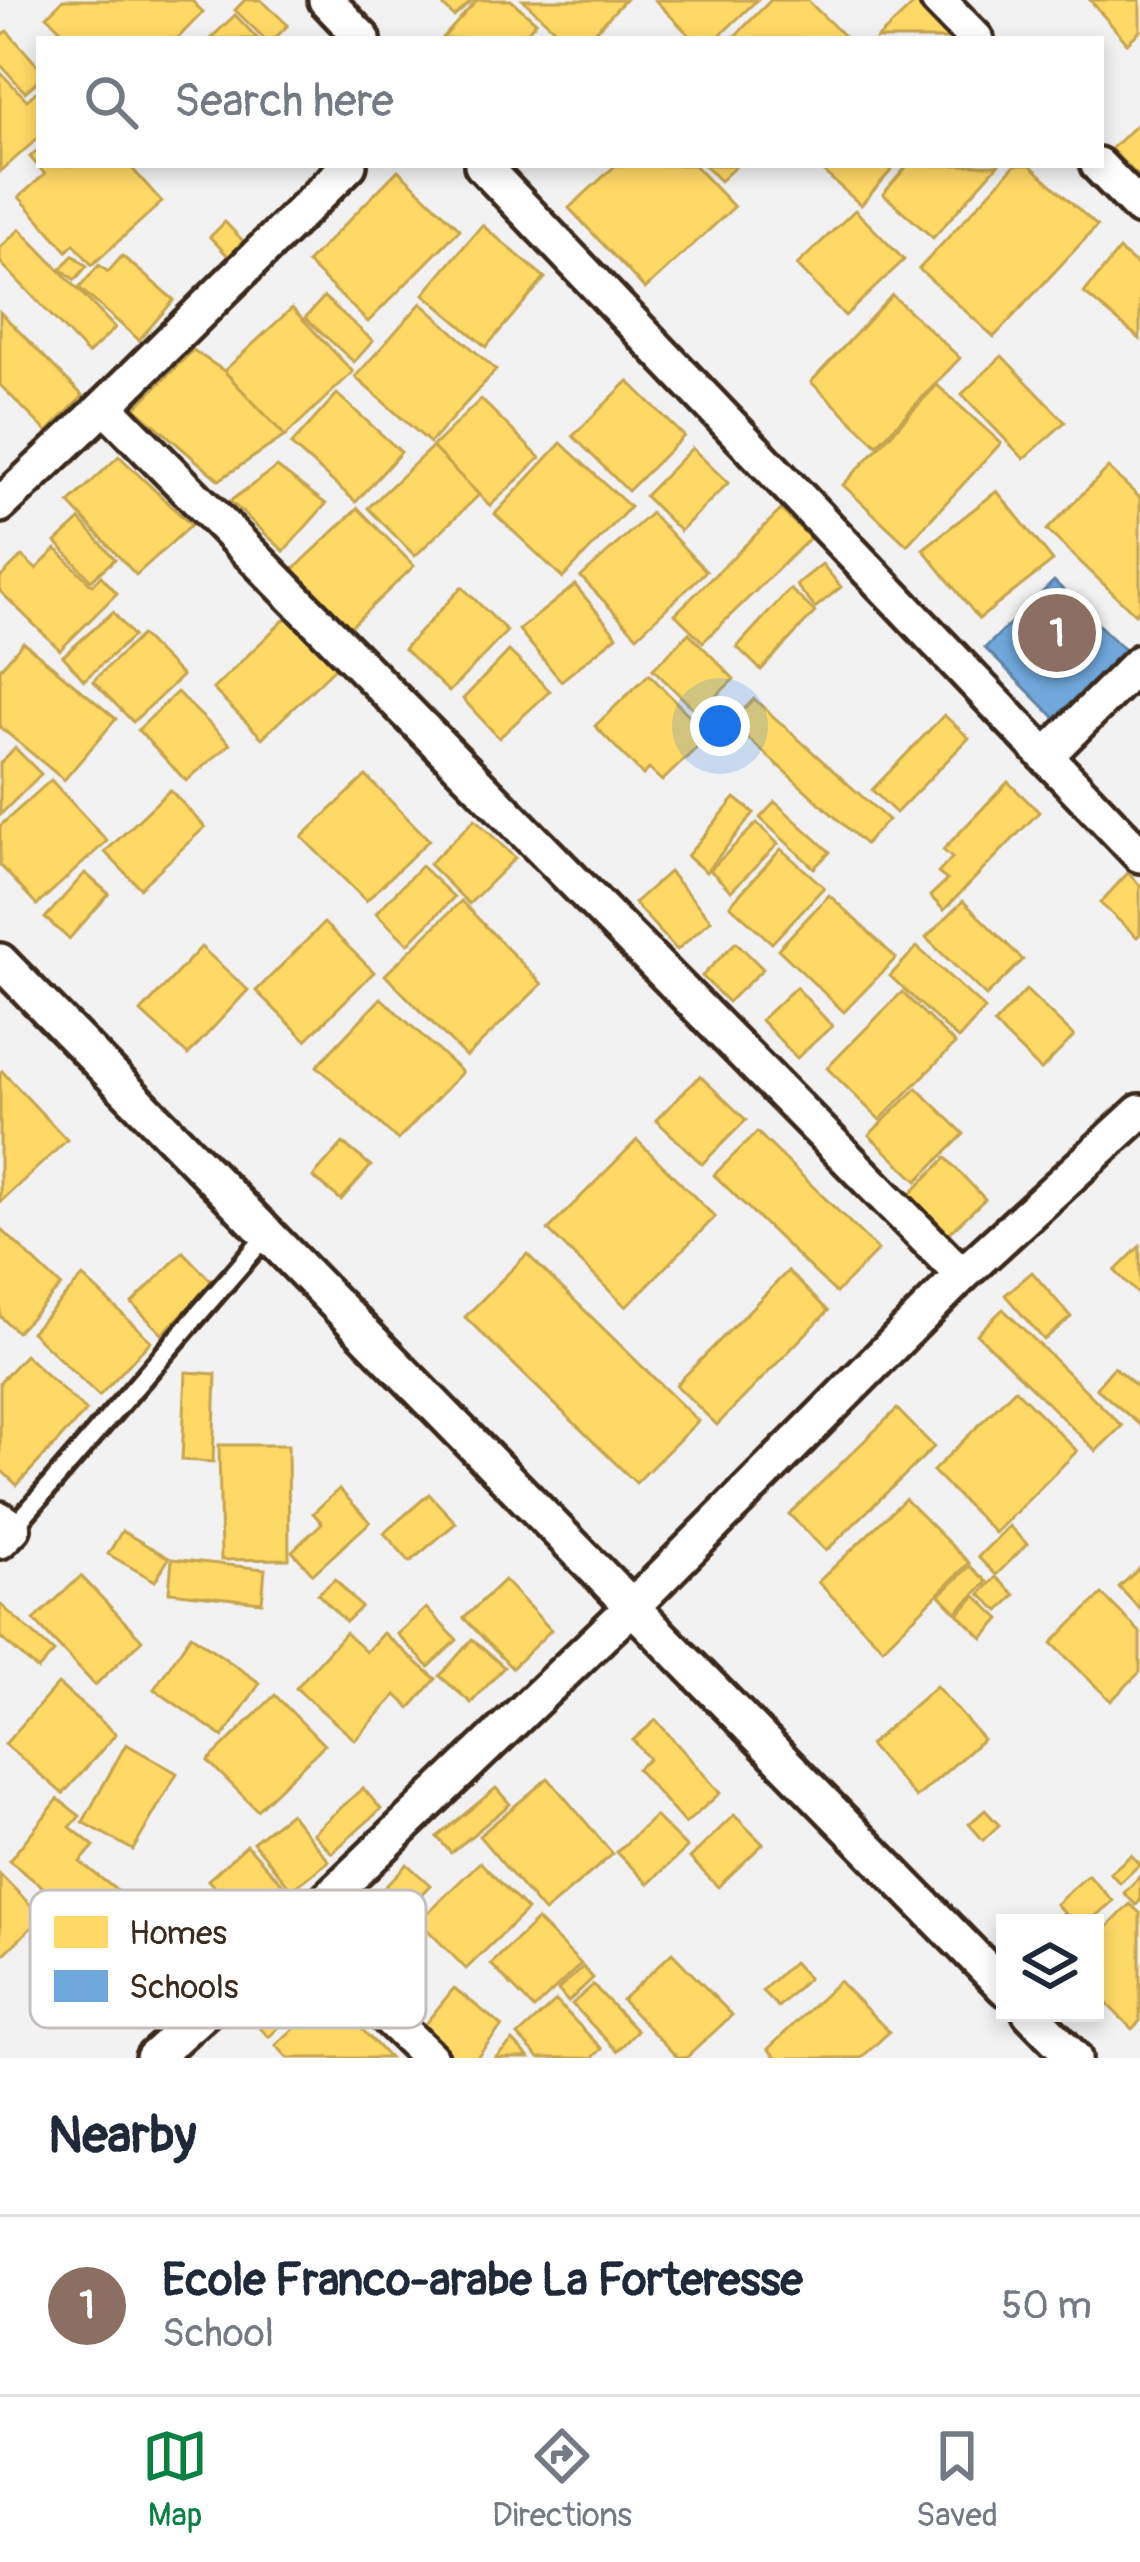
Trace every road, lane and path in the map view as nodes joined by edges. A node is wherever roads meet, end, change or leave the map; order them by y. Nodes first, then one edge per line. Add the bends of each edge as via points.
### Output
1 (326, 0) edge
2 (938, 0) edge
3 (360, 36) edge
4 (973, 36) edge
5 (346, 168) edge
6 (485, 168) edge
7 (1101, 168) edge
8 (1140, 208) edge
9 (106, 406) junction
10 (0, 505) edge
11 (1140, 662) edge
12 (1047, 755) junction
13 (1140, 854) edge
14 (0, 961) edge
15 (1140, 1112) edge
16 (267, 1235) junction
17 (962, 1275) junction
18 (4, 1530) edge
19 (631, 1608) junction
20 (337, 1890) edge
21 (996, 1979) edge
22 (1039, 2022) edge
23 (186, 2028) edge
24 (399, 2028) edge
25 (153, 2058) edge
26 (430, 2058) edge
27 (1074, 2058) edge

1 - 3 street
2 - 4 street
5 - 9 street
6 - 12 street
7 - 8 street
9 - 10 street
9 - 17 street
11 - 12 street
12 - 13 street
14 - 16 street
15 - 17 street
16 - 18 lane
16 - 19 street
17 - 19 street
19 - 20 street
19 - 21 street
22 - 27 street
23 - 25 street
24 - 26 street

